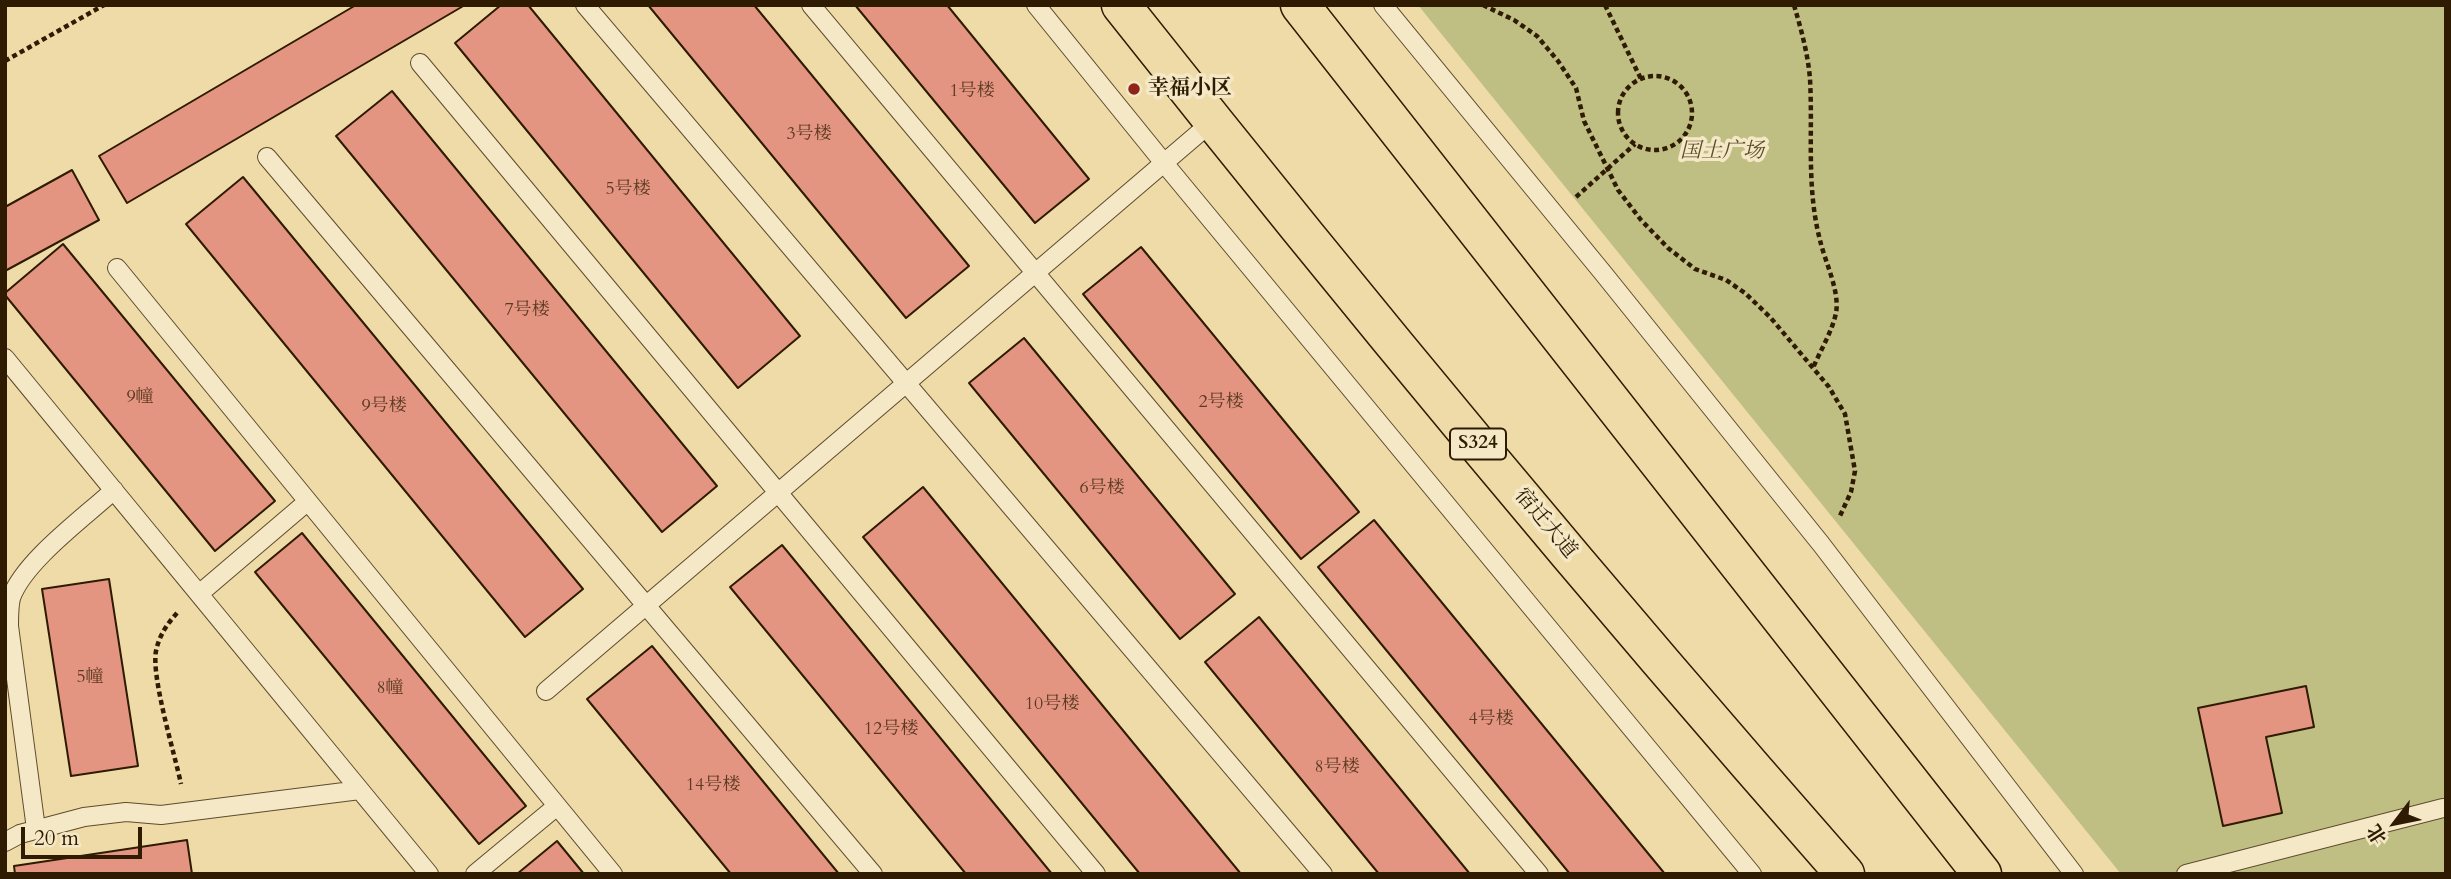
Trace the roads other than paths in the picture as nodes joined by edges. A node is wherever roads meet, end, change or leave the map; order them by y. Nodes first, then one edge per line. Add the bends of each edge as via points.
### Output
1 (585, 5) edge
2 (811, 5) edge
3 (1036, 5) edge
4 (1121, 5) edge
5 (1300, 5) edge
6 (1383, 5) edge
7 (420, 63) dead end
8 (1213, 121) junction
9 (267, 157) dead end
10 (1164, 163) junction
11 (117, 268) dead end
12 (1035, 273) junction
13 (5, 358) edge
14 (906, 383) junction
15 (114, 490) junction
16 (778, 493) junction
17 (307, 502) junction
18 (200, 594) junction
19 (646, 605) junction
20 (546, 691) dead end
21 (360, 790) junction
22 (557, 806) junction
23 (2443, 808) dead end
24 (36, 829) junction
25 (5, 842) edge
26 (429, 874) edge
27 (475, 874) edge
28 (612, 874) edge
29 (873, 874) edge
30 (1096, 874) edge
31 (1323, 874) edge
32 (1539, 874) edge
33 (1752, 874) edge
34 (1845, 874) edge
35 (1982, 874) edge
36 (2074, 874) edge
37 (2186, 874) edge

1 - 14 lane
2 - 12 lane
3 - 10 lane
4 - 8 main road, 宿迁大道 / S324
5 - 35 main road
6 - 36 lane via 1821,544
7 - 16 lane
8 - 10 lane
8 - 34 main road, 宿迁大道 / S324 via 1683,690
9 - 19 lane
10 - 12 lane
10 - 33 lane
11 - 17 lane
12 - 14 lane
12 - 32 lane
13 - 15 lane
14 - 16 lane
14 - 31 lane
15 - 18 lane
15 - 24 lane via 38,559 21,578 11,600 9,626
16 - 19 lane
16 - 30 lane
17 - 18 lane
17 - 22 lane
18 - 21 lane
19 - 20 lane
19 - 29 lane
21 - 24 lane via 161,816 126,812
21 - 26 lane
22 - 27 lane
22 - 28 lane
23 - 37 lane
24 - 25 lane

